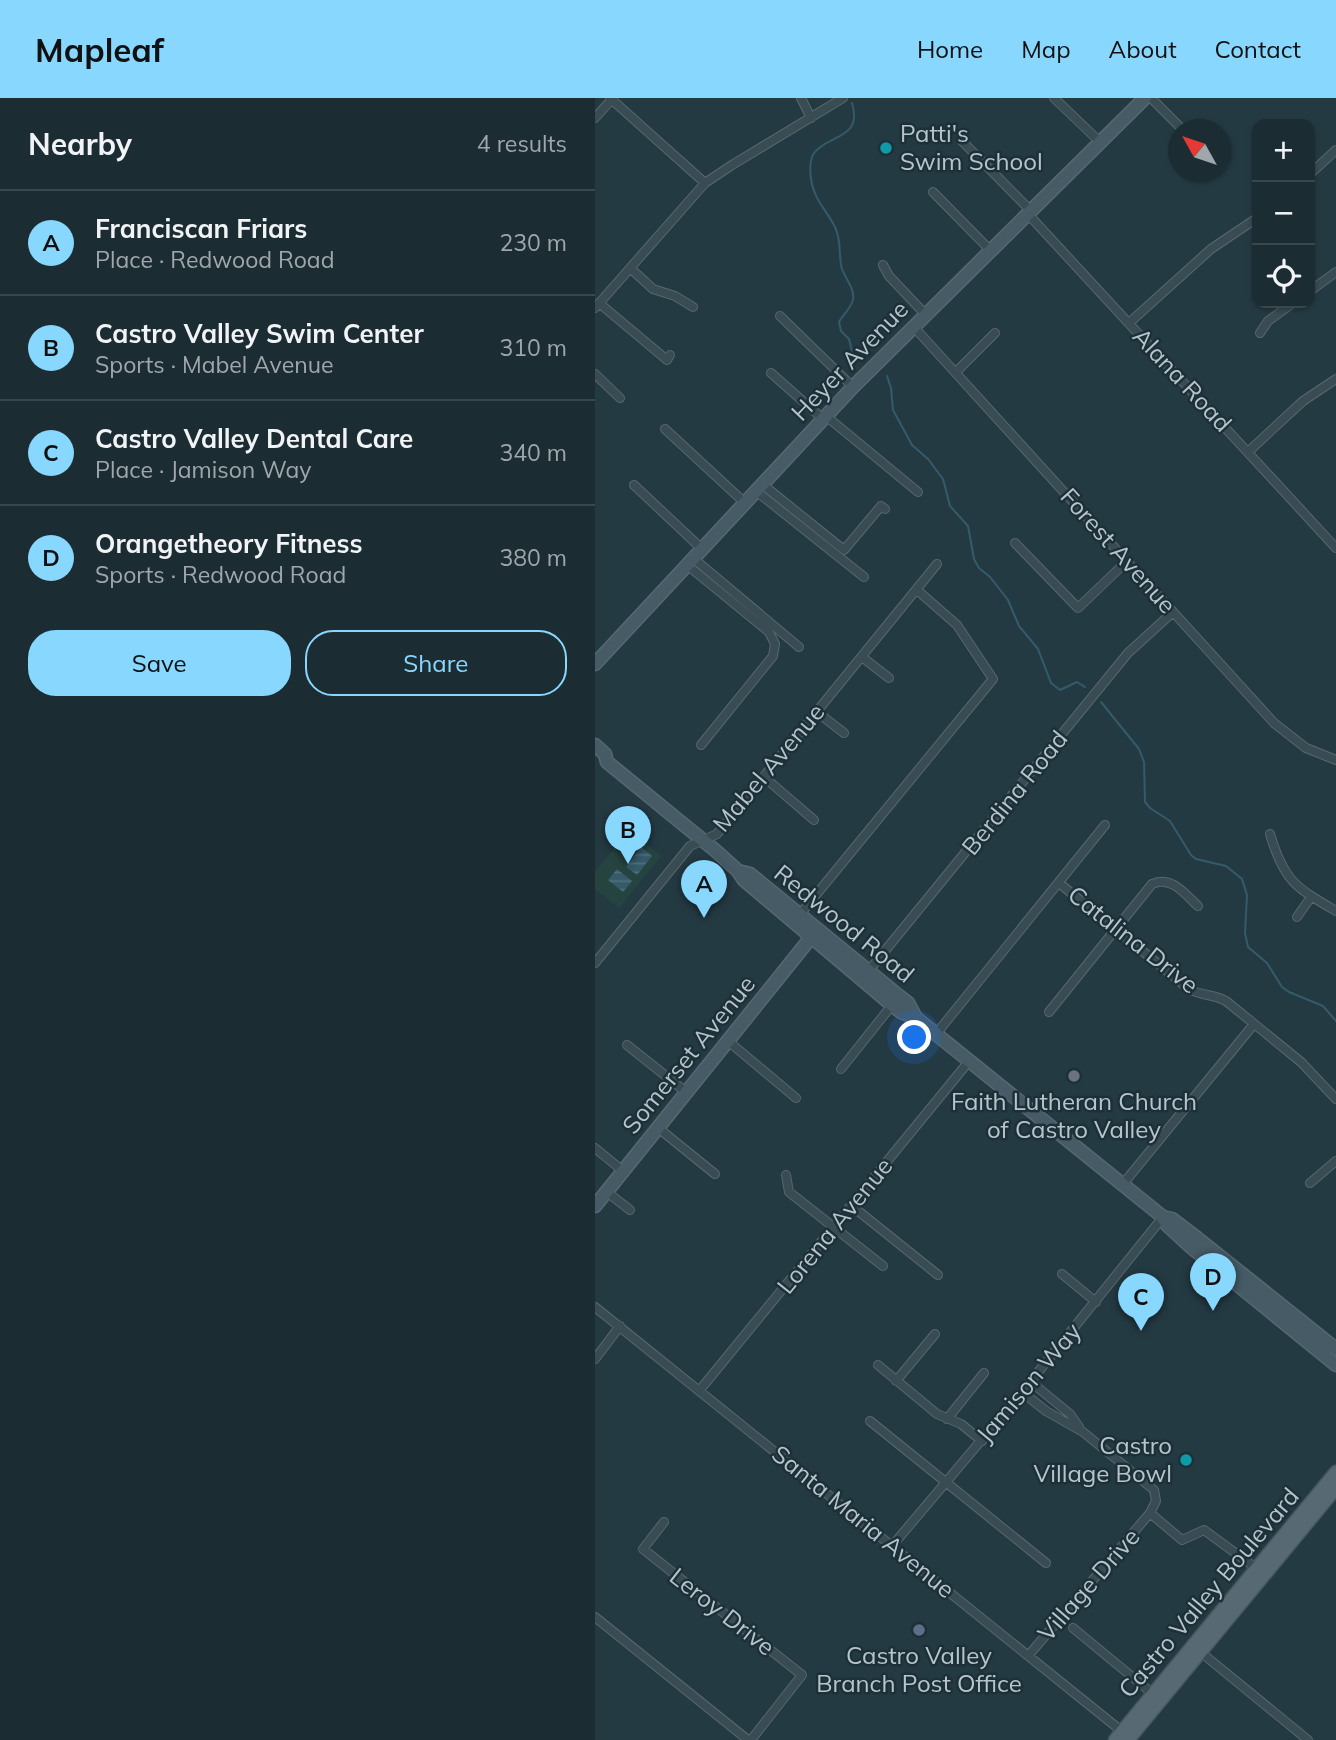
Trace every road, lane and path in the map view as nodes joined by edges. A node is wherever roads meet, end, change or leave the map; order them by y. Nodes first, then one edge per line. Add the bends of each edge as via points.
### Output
1 (801, 98) edge
2 (843, 98) edge
3 (1054, 98) edge
4 (1145, 98) edge
5 (612, 99) edge
6 (595, 118) edge
7 (811, 118) junction
8 (1170, 119) edge
9 (962, 141) dead end
10 (1100, 142) junction
11 (1336, 150) edge
12 (1315, 169) edge
13 (705, 183) junction
14 (933, 192) dead end
15 (1029, 212) junction
16 (1252, 221) edge
17 (990, 250) junction
18 (884, 265) dead end
19 (630, 268) junction
20 (1336, 272) edge
21 (1315, 287) edge
22 (597, 306) edge
23 (694, 307) dead end
24 (1286, 308) edge
25 (925, 314) junction
26 (779, 316) dead end
27 (1129, 323) junction
28 (913, 326) junction
29 (995, 333) dead end
30 (1260, 333) dead end
31 (670, 355) dead end
32 (956, 372) junction
33 (771, 373) dead end
34 (595, 374) edge
35 (1336, 379) edge
36 (853, 387) junction
37 (620, 398) dead end
38 (825, 417) junction
39 (665, 429) dead end
40 (1249, 451) junction
41 (634, 485) dead end
42 (759, 488) junction
43 (653, 490) dead end
44 (918, 492) dead end
45 (647, 498) junction
46 (745, 503) junction
47 (640, 507) dead end
48 (885, 509) dead end
49 (1015, 543) dead end
50 (1336, 548) edge
51 (694, 558) junction
52 (1127, 561) junction
53 (937, 564) dead end
54 (864, 577) dead end
55 (917, 590) junction
56 (1173, 612) junction
57 (799, 632) dead end
58 (862, 657) junction
59 (595, 663) edge
60 (889, 678) dead end
61 (817, 712) junction
62 (844, 733) dead end
63 (595, 745) edge
64 (701, 746) dead end
65 (1336, 760) edge
66 (601, 761) edge
67 (764, 777) junction
68 (814, 820) dead end
69 (1105, 825) dead end
70 (1270, 834) dead end
71 (703, 840) junction
72 (1059, 883) junction
73 (1311, 897) junction
74 (1198, 906) dead end
75 (1336, 911) edge
76 (1297, 917) dead end
77 (797, 919) junction
78 (1115, 930) junction
79 (814, 934) junction
80 (595, 963) edge
81 (865, 975) junction
82 (891, 1005) junction
83 (1049, 1012) dead end
84 (916, 1018) junction
85 (1254, 1024) junction
86 (936, 1034) junction
87 (728, 1041) junction
88 (627, 1045) dead end
89 (970, 1060) junction
90 (841, 1069) dead end
91 (685, 1092) junction
92 (796, 1098) dead end
93 (1336, 1099) edge
94 (657, 1127) junction
95 (595, 1148) edge
96 (1336, 1161) edge
97 (623, 1171) junction
98 (715, 1174) dead end
99 (786, 1175) dead end
100 (1310, 1183) dead end
101 (1123, 1184) junction
102 (607, 1192) junction
103 (595, 1206) edge
104 (852, 1206) junction
105 (631, 1210) dead end
106 (1163, 1217) junction
107 (834, 1228) junction
108 (883, 1266) dead end
109 (1062, 1274) dead end
110 (938, 1275) dead end
111 (1096, 1302) junction
112 (595, 1307) edge
113 (620, 1326) junction
114 (935, 1334) dead end
115 (1336, 1349) edge
116 (595, 1359) edge
117 (878, 1365) dead end
118 (1336, 1366) edge
119 (984, 1373) dead end
120 (896, 1381) junction
121 (1031, 1382) junction
122 (699, 1391) junction
123 (1022, 1392) junction
124 (947, 1419) junction
125 (870, 1421) dead end
126 (1083, 1432) junction
127 (982, 1441) junction
128 (1336, 1472) edge
129 (945, 1481) junction
130 (1336, 1488) edge
131 (1150, 1513) junction
132 (664, 1522) dead end
133 (892, 1546) junction
134 (1047, 1563) dead end
135 (1261, 1571) junction
136 (595, 1617) edge
137 (1073, 1628) dead end
138 (1197, 1649) junction
139 (1028, 1656) junction
140 (1153, 1694) junction
141 (1124, 1737) edge
142 (749, 1740) edge
143 (1308, 1740) edge

1 - 7 street
2 - 7 street
3 - 10 street
4 - 8 street
4 - 10 main road, Heyer Avenue
5 - 6 street
5 - 13 street
7 - 13 street
9 - 15 street, Alana Road
10 - 15 main road, Heyer Avenue
11 - 12 street
13 - 19 street
14 - 17 street
15 - 17 main road, Heyer Avenue
15 - 27 street, Alana Road
16 - 27 street via 1211,249
17 - 25 main road, Heyer Avenue
18 - 25 street
19 - 22 street
19 - 23 street via 657,292
20 - 21 street
22 - 31 street via 667,359
24 - 30 street
25 - 28 main road, Heyer Avenue
26 - 36 street
27 - 40 street, Alana Road
28 - 32 street, Forest Avenue
28 - 36 main road, Heyer Avenue
29 - 32 street
32 - 52 street, Forest Avenue
33 - 38 street
34 - 37 street
35 - 40 street via 1303,401
36 - 38 main road, Heyer Avenue
38 - 42 main road, Heyer Avenue
38 - 44 street
39 - 46 street
40 - 50 street, Alana Road
41 - 45 street
42 - 46 main road, Heyer Avenue
42 - 48 street via 844,550 881,506
42 - 54 street
43 - 45 street
45 - 47 street
45 - 51 street
46 - 51 main road, Heyer Avenue
49 - 52 street via 1077,608
51 - 57 street via 796,644
51 - 59 main road, Heyer Avenue
51 - 64 street via 769,632 775,644 773,656
52 - 56 street, Forest Avenue
53 - 55 street, Mabel Avenue
55 - 58 street, Mabel Avenue
55 - 77 street via 957,625 993,679
56 - 65 street, Forest Avenue via 1284,733
56 - 81 street, Berdina Road via 1128,653
58 - 60 street
58 - 61 street, Mabel Avenue
61 - 62 street
61 - 67 street, Mabel Avenue
63 - 66 main road, Redwood Road via 605,754
66 - 71 main road, Redwood Road
67 - 68 street
67 - 71 street, Mabel Avenue via 717,834
69 - 72 street
70 - 73 street via 1285,875
71 - 77 main road, Redwood Road via 738,871 750,874
71 - 80 street, Mabel Avenue via 689,848
72 - 78 street, Catalina Drive
72 - 86 street
73 - 75 street
73 - 76 street
74 - 78 street via 1168,881 1160,880
77 - 79 main road, Redwood Road
78 - 83 street
78 - 85 street, Catalina Drive via 1196,994 1218,996
79 - 81 main road, Redwood Road
79 - 87 main road, Somerset Avenue
81 - 82 main road, Redwood Road
81 - 84 main road, Redwood Road via 908,1003
82 - 84 main road, Redwood Road
82 - 90 street
84 - 86 main road, Redwood Road
85 - 93 street, Catalina Drive via 1301,1062
85 - 101 street
86 - 89 main road, Redwood Road
87 - 91 main road, Somerset Avenue
87 - 92 street
88 - 91 street
89 - 101 main road, Redwood Road
89 - 104 street, Lorena Avenue
91 - 94 main road, Somerset Avenue
94 - 97 main road, Somerset Avenue
94 - 98 street
95 - 97 street
96 - 100 street
97 - 102 main road, Somerset Avenue
99 - 107 street via 789,1192
101 - 106 main road, Redwood Road
102 - 103 main road, Somerset Avenue
102 - 105 street
104 - 107 street, Lorena Avenue
104 - 110 street
106 - 111 street, Jamison Way
106 - 115 main road, Redwood Road via 1197,1238
106 - 118 main road, Redwood Road via 1191,1247
107 - 108 street
107 - 122 street, Lorena Avenue
109 - 111 street
111 - 121 street, Jamison Way
112 - 113 street, Santa Maria Avenue
113 - 116 street
113 - 122 street, Santa Maria Avenue
114 - 120 street
117 - 120 street
119 - 124 street
120 - 124 street
121 - 123 street, Jamison Way
121 - 126 street via 1070,1414
122 - 133 street, Santa Maria Avenue
123 - 126 street
123 - 127 street, Jamison Way
124 - 127 street
125 - 129 street
126 - 131 street via 1154,1490 1156,1501
127 - 129 street, Jamison Way
128 - 135 main road, Castro Valley Boulevard
129 - 133 street, Jamison Way
129 - 134 street
130 - 135 main road, Castro Valley Boulevard
131 - 135 street via 1182,1540 1204,1530
131 - 139 street, Village Drive
132 - 142 street, Leroy Drive via 643,1549 802,1675
133 - 139 street, Santa Maria Avenue
135 - 138 main road, Castro Valley Boulevard
136 - 142 street
137 - 140 street
138 - 140 main road, Castro Valley Boulevard
138 - 141 main road, Castro Valley Boulevard
138 - 143 street
139 - 141 street, Santa Maria Avenue
140 - 141 main road, Castro Valley Boulevard

